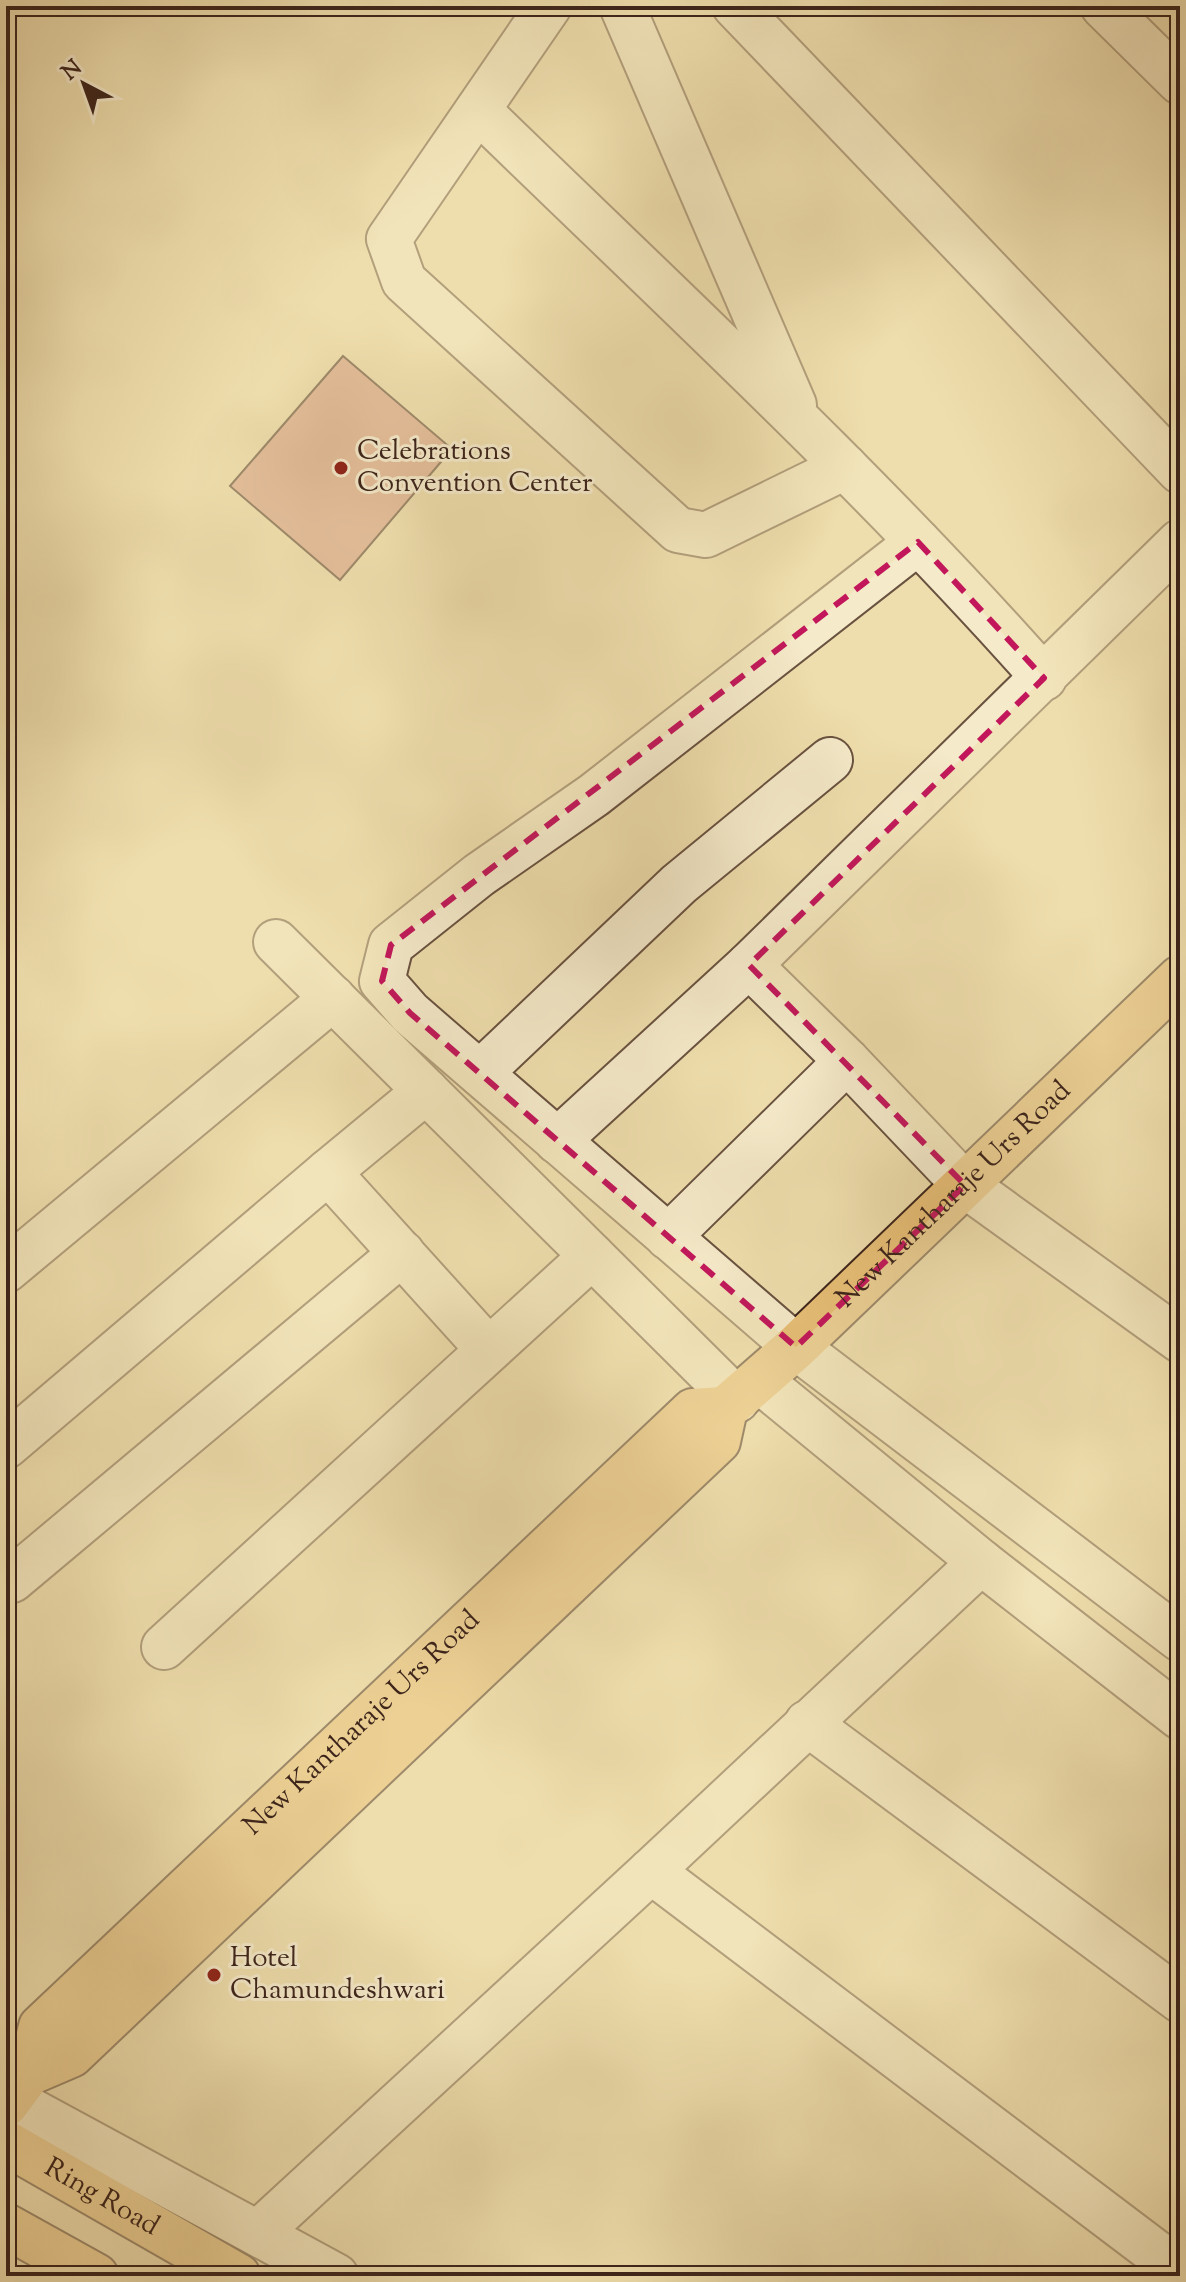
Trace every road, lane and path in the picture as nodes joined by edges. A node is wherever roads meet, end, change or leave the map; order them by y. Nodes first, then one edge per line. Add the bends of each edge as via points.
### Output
1 (549, 6) edge
2 (622, 6) edge
3 (735, 6) edge
4 (1103, 6) edge
5 (1180, 82) edge
6 (478, 110) junction
7 (803, 426) junction
8 (845, 467) junction
9 (1180, 471) edge
10 (918, 542) junction
11 (1180, 542) edge
12 (1044, 678) junction
13 (830, 760) dead end
14 (276, 942) dead end
15 (749, 965) junction
16 (1180, 978) edge
17 (333, 998) junction
18 (847, 1061) junction
19 (480, 1073) junction
20 (426, 1091) junction
21 (557, 1141) junction
22 (328, 1172) junction
23 (965, 1185) junction
24 (668, 1237) junction
25 (402, 1253) junction
26 (592, 1256) junction
27 (6, 1270) edge
28 (1180, 1340) edge
29 (796, 1347) junction
30 (488, 1349) junction
31 (740, 1396) junction
32 (6, 1446) edge
33 (981, 1562) junction
34 (12, 1580) dead end
35 (1180, 1639) edge
36 (164, 1647) dead end
37 (1180, 1717) edge
38 (807, 1723) junction
39 (651, 1871) junction
40 (1180, 2000) edge
41 (13, 2093) edge
42 (6, 2143) edge
43 (6, 2226) edge
44 (258, 2233) junction
45 (1180, 2267) edge
46 (96, 2276) edge
47 (238, 2276) edge
48 (336, 2276) edge

1 - 6 street
2 - 7 street
3 - 9 street
4 - 5 street
6 - 7 street
6 - 8 street via 389,239 404,281 678,530 706,535
7 - 8 street
8 - 10 street
10 - 12 street
10 - 19 street via 607,785 391,945 382,981 410,1013
11 - 12 street
12 - 15 street
13 - 19 street via 679,884
14 - 17 street
15 - 18 street
15 - 21 street
16 - 23 main road, New Kantharaje Urs Road
17 - 20 street
17 - 27 street
18 - 23 street
18 - 24 street
19 - 21 street
20 - 22 street
20 - 26 street
21 - 24 street
22 - 25 street
22 - 32 street
23 - 28 street
23 - 29 main road, New Kantharaje Urs Road
24 - 29 street
25 - 30 street
25 - 34 street
26 - 30 street
26 - 31 street
29 - 31 main road, New Kantharaje Urs Road
29 - 35 street
30 - 36 street
31 - 33 street
31 - 41 main road, New Kantharaje Urs Road via 707,1452 71,2055
33 - 37 street
33 - 38 street
38 - 39 street
38 - 40 street
39 - 44 street
39 - 45 street
41 - 44 street
42 - 47 main road, Ring Road
43 - 46 main road
44 - 48 street

